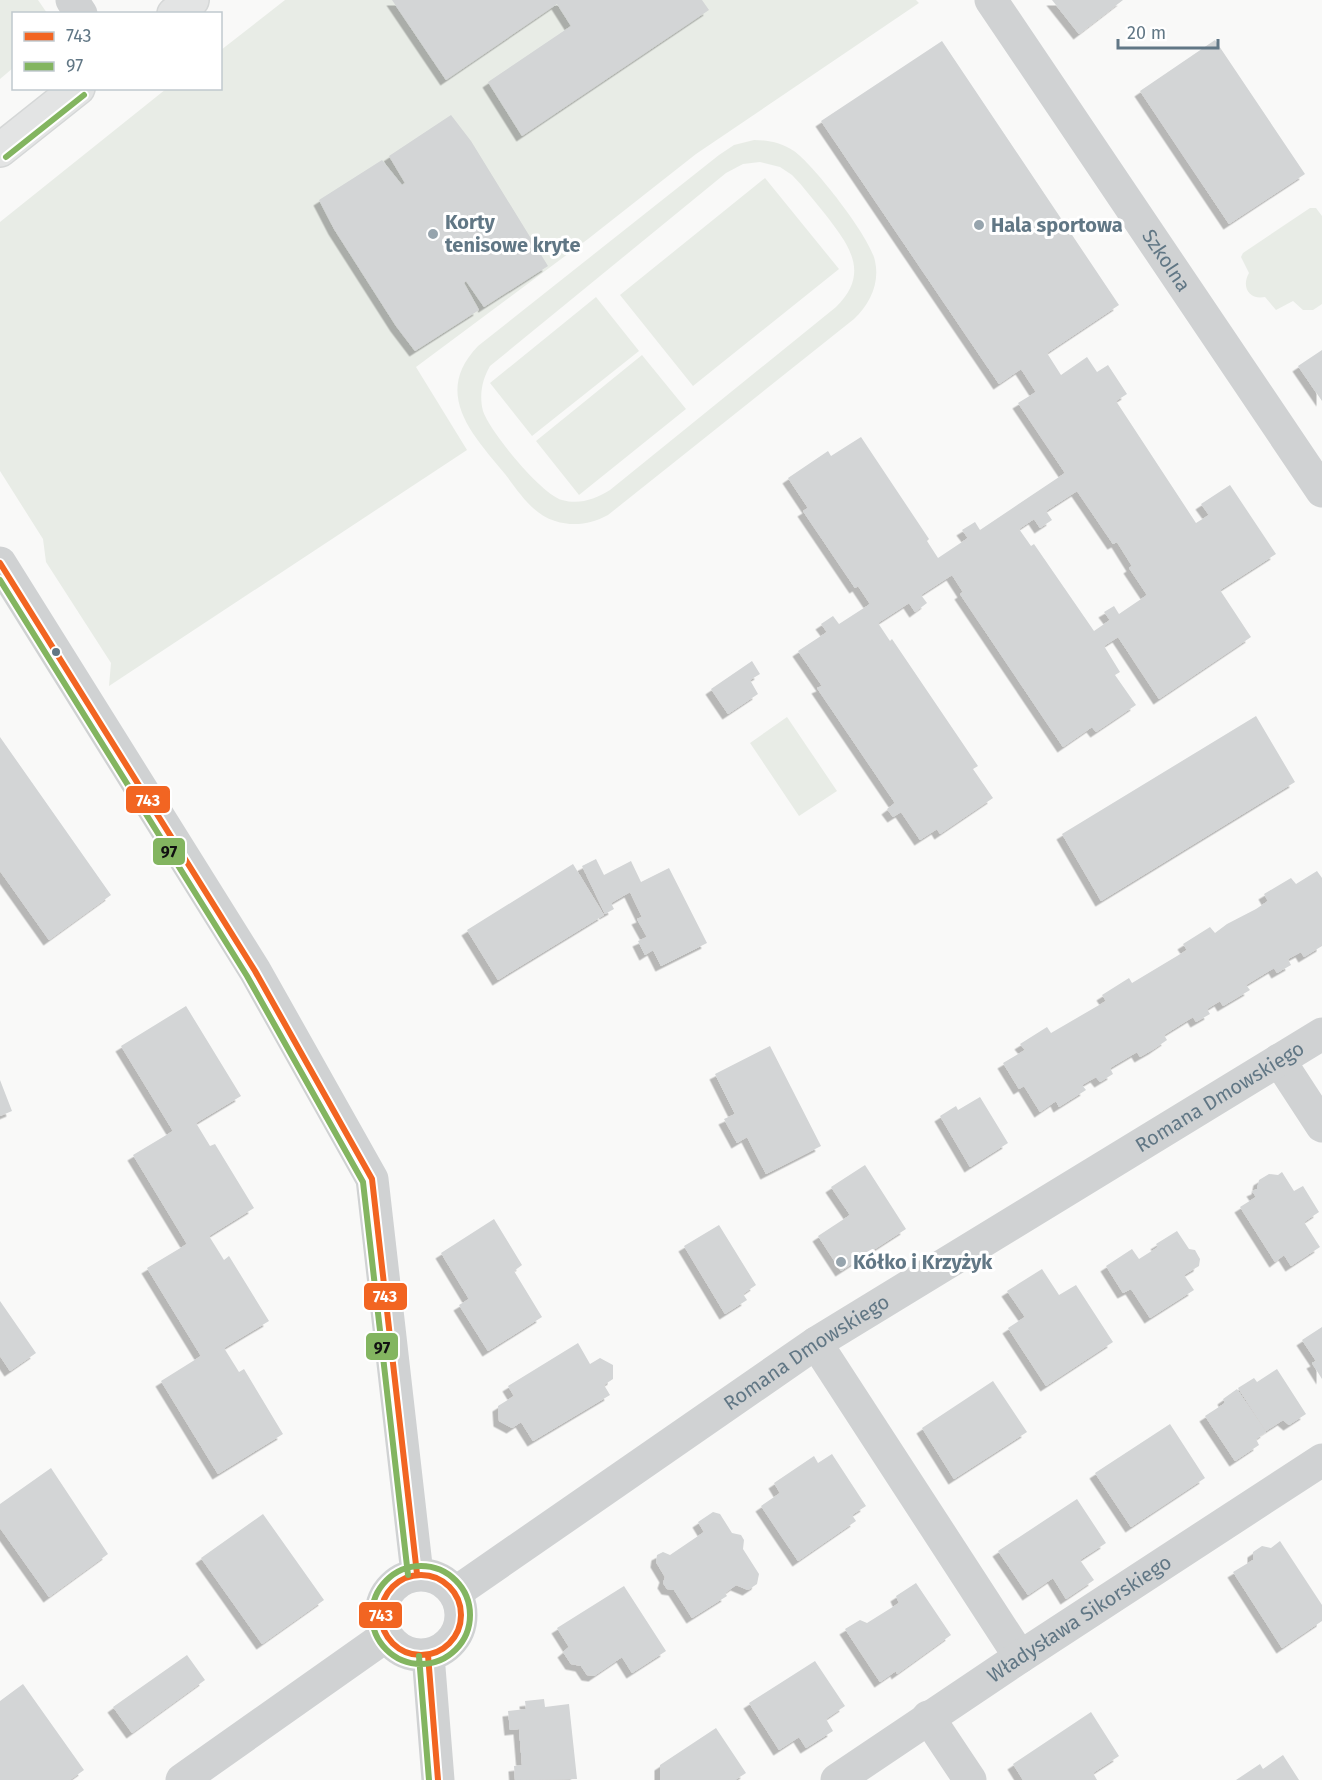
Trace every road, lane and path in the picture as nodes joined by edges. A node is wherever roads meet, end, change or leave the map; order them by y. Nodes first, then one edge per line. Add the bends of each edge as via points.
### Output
1 (192, 0) edge
2 (991, 0) edge
3 (177, 12) edge
4 (75, 90) edge
5 (0, 150) edge
6 (1322, 490) edge
7 (0, 563) edge
8 (1322, 1034) edge
9 (1279, 1060) junction
10 (1322, 1126) edge
11 (816, 1343) junction
12 (1322, 1460) edge
13 (417, 1574) junction
14 (455, 1593) junction
15 (386, 1636) junction
16 (428, 1655) junction
17 (1020, 1657) junction
18 (928, 1717) junction
19 (182, 1780) edge
20 (438, 1780) edge
21 (837, 1780) edge
22 (969, 1780) edge

1 - 3 main road
2 - 6 street, Szkolna
4 - 5 main road
7 - 13 street via 255,971 372,1179
8 - 9 street, Romana Dmowskiego
9 - 10 street
9 - 11 street, Romana Dmowskiego
11 - 14 street, Romana Dmowskiego
11 - 17 street
12 - 17 street, Władysława Sikorskiego
13 - 14 street via 439,1578
13 - 15 street via 405,1578 386,1595 380,1620
14 - 16 street via 462,1618 458,1631 440,1651
15 - 16 street via 402,1651
15 - 19 street
16 - 20 street
17 - 18 street, Władysława Sikorskiego
18 - 21 street, Władysława Sikorskiego
18 - 22 street

